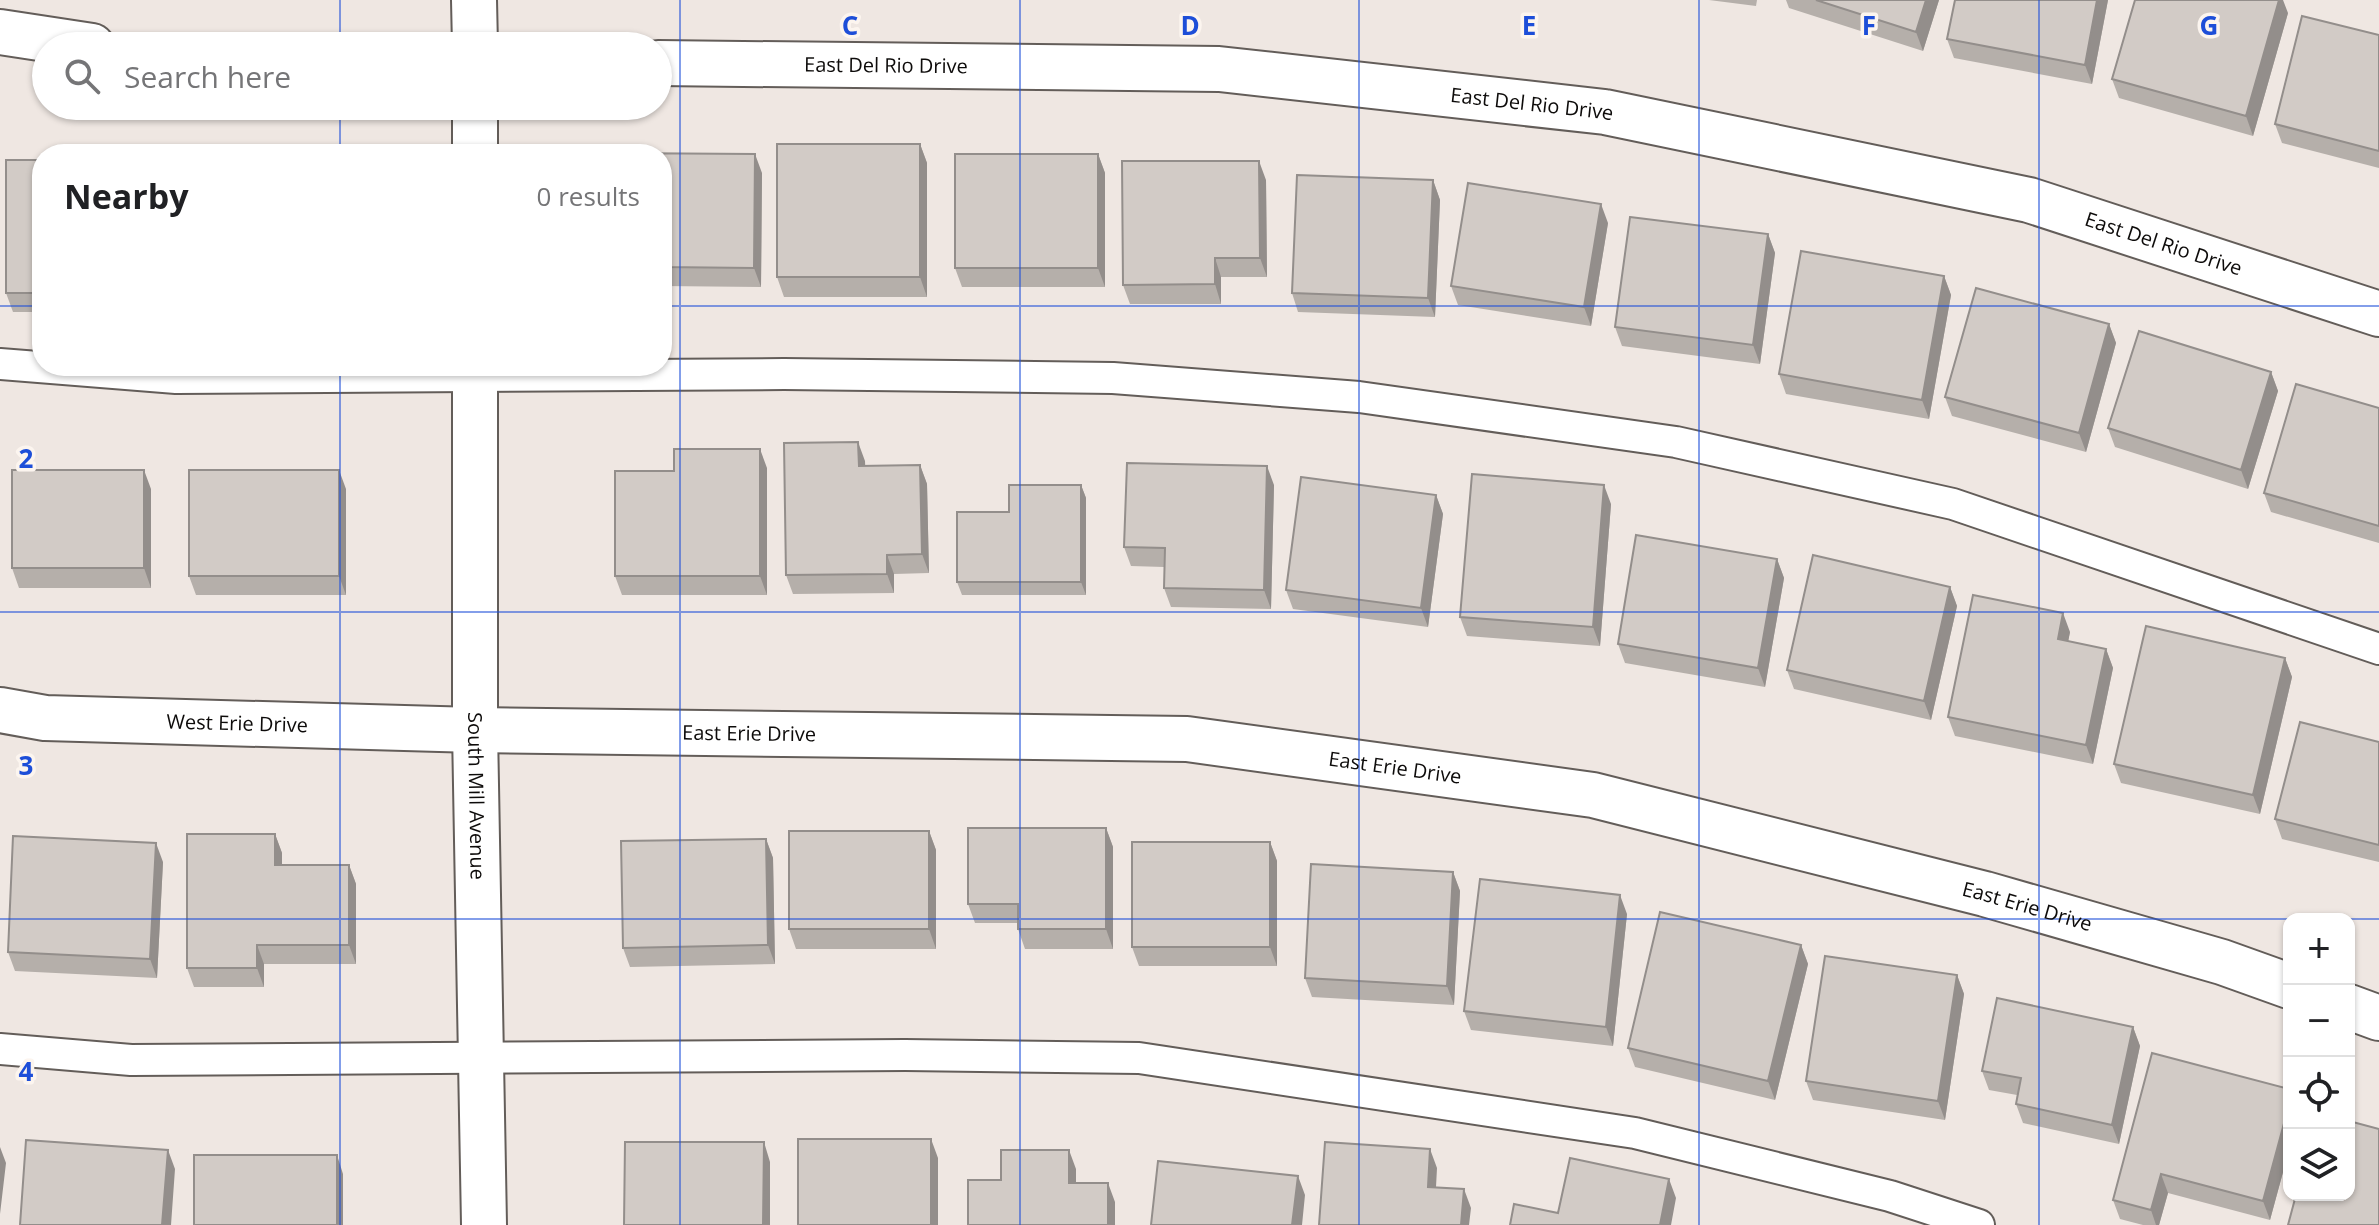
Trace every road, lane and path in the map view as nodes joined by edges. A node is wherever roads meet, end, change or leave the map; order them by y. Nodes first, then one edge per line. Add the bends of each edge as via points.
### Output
1 (474, 0) edge
2 (0, 32) edge
3 (475, 32) edge
4 (32, 37) edge
5 (672, 63) edge
6 (475, 120) edge
7 (475, 144) edge
8 (2379, 314) edge
9 (0, 364) edge
10 (32, 367) edge
11 (672, 373) edge
12 (151, 376) edge
13 (276, 376) edge
14 (475, 376) edge
15 (2379, 649) edge
16 (0, 710) edge
17 (475, 730) junction
18 (2286, 985) edge
19 (2355, 1009) edge
20 (2379, 1018) edge
21 (0, 1049) edge
22 (480, 1058) junction
23 (484, 1225) edge
24 (1979, 1225) edge

1 - 3 street
2 - 4 street
5 - 8 street, East Del Rio Drive via 1219,69 1605,112 2029,200
6 - 7 street
9 - 10 lane
11 - 15 lane via 1113,378 1359,397 1661,440 1953,504
12 - 13 lane
14 - 17 street, South Mill Avenue
16 - 17 street, West Erie Drive via 45,718
17 - 18 street, East Erie Drive via 1187,739 1593,795 1985,894
17 - 22 street, South Mill Avenue
19 - 20 street
21 - 22 lane via 131,1060
22 - 23 street, South Mill Avenue
22 - 24 lane via 1139,1058 1635,1133 1890,1196

